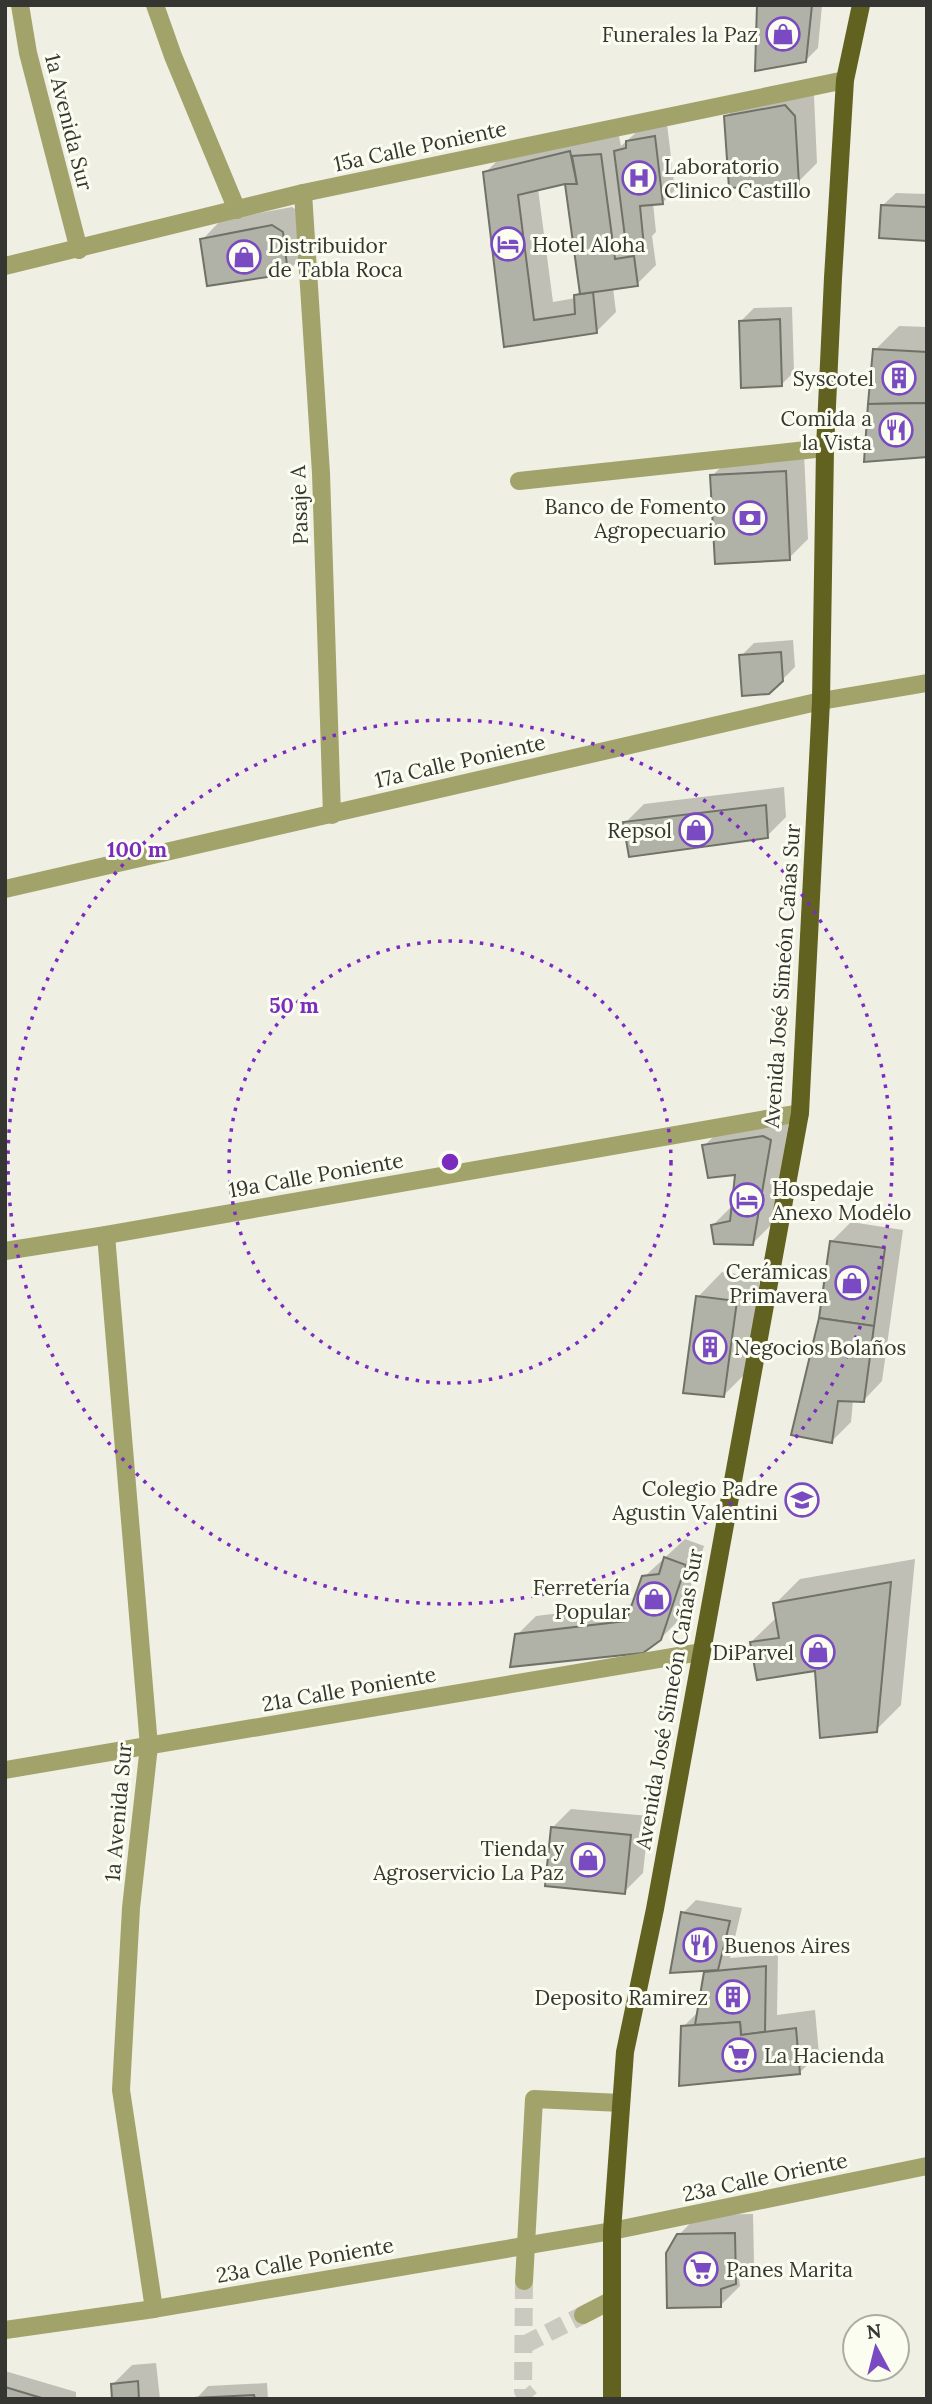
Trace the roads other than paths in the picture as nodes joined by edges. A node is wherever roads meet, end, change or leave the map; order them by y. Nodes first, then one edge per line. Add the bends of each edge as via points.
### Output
1 (20, 5) edge
2 (155, 5) edge
3 (861, 5) edge
4 (845, 79) junction
5 (303, 193) junction
6 (237, 210) junction
7 (79, 250) junction
8 (5, 266) edge
9 (825, 448) junction
10 (519, 481) dead end
11 (927, 682) edge
12 (821, 701) junction
13 (332, 815) junction
14 (5, 890) edge
15 (800, 1113) junction
16 (106, 1235) junction
17 (5, 1251) edge
18 (701, 1652) junction
19 (149, 1746) junction
20 (5, 1770) edge
21 (621, 2103) junction
22 (927, 2166) edge
23 (612, 2231) junction
24 (526, 2246) junction
25 (524, 2281) tunnel mouth
26 (612, 2300) junction
27 (154, 2309) junction
28 (583, 2315) tunnel mouth
29 (5, 2330) edge
30 (612, 2399) edge

1 - 7 street, 1a Avenida Sur
2 - 6 street
3 - 4 main road, Avenida José Simeón Cañas Sur
4 - 5 street, 15a Calle Poniente
4 - 9 main road, Avenida José Simeón Cañas Sur
5 - 6 street, 15a Calle Poniente
5 - 13 street, Pasaje A via 321,473
6 - 7 street, 15a Calle Poniente
7 - 8 street, 15a Calle Poniente
9 - 10 street
9 - 12 main road, Avenida José Simeón Cañas Sur
11 - 12 street, 17a Calle Poniente
12 - 13 street, 17a Calle Poniente
12 - 15 main road, Avenida José Simeón Cañas Sur
13 - 14 street, 17a Calle Poniente
15 - 16 street, 19a Calle Poniente
15 - 18 main road, Avenida José Simeón Cañas Sur
16 - 17 street, 19a Calle Poniente
16 - 19 street, 1a Avenida Sur
18 - 19 street, 21a Calle Poniente
18 - 21 main road, Avenida José Simeón Cañas Sur via 625,2052
19 - 20 street, 21a Calle Poniente
19 - 27 street, 1a Avenida Sur via 131,1908 121,2090
21 - 23 main road, Avenida José Simeón Cañas Sur
21 - 24 street via 534,2099
22 - 23 street, 23a Calle Oriente
23 - 24 street, 23a Calle Poniente
23 - 26 main road, Avenida José Simeón Cañas Sur
24 - 25 street
24 - 27 street, 23a Calle Poniente
26 - 28 street
26 - 30 main road, Avenida José Simeón Cañas Sur
27 - 29 street, 23a Calle Poniente

